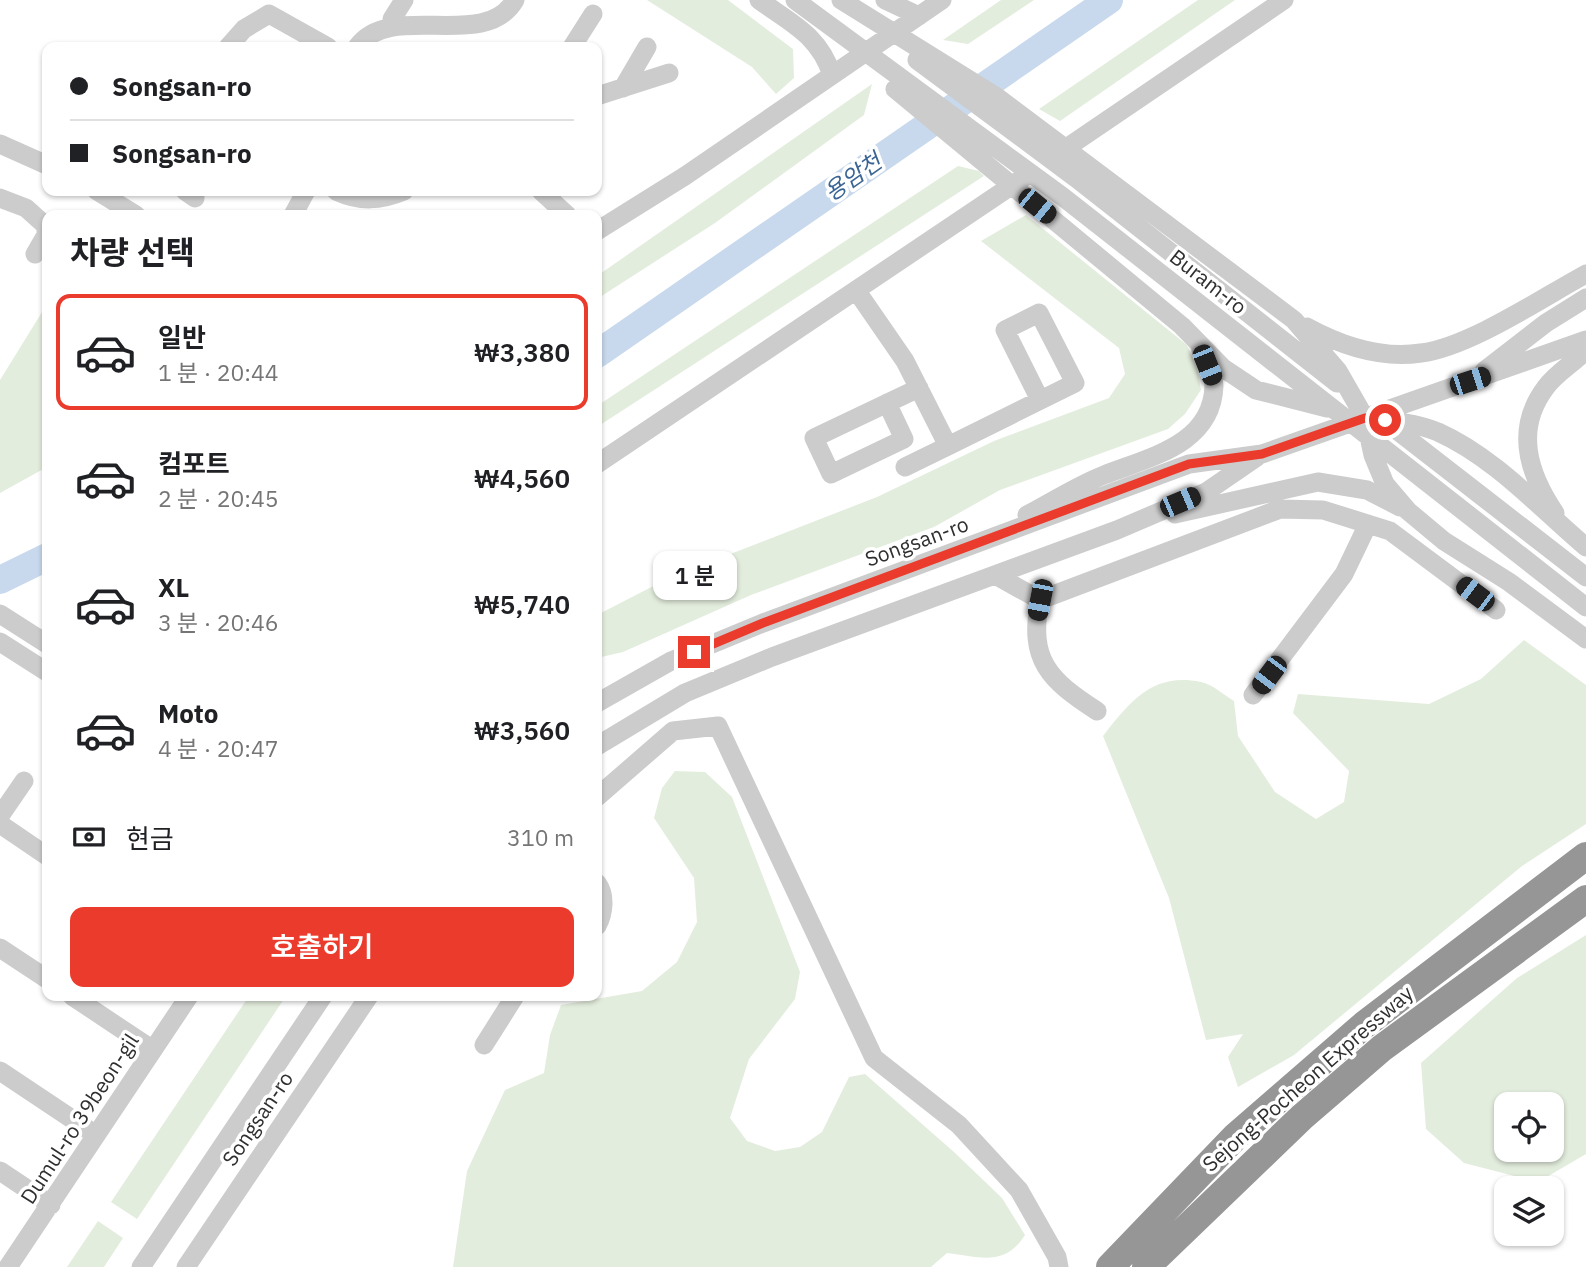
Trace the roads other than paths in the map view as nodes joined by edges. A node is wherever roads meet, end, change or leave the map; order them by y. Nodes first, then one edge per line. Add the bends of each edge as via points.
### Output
1 (404, 0) edge
2 (515, 0) edge
3 (759, 0) edge
4 (838, 0) edge
5 (885, 0) edge
6 (942, 0) edge
7 (1284, 0) edge
8 (800, 3) edge
9 (270, 7) edge
10 (593, 14) dead end
11 (919, 16) junction
12 (392, 19) junction
13 (232, 42) edge
14 (321, 42) edge
15 (359, 42) edge
16 (575, 42) edge
17 (647, 47) dead end
18 (669, 73) dead end
19 (832, 75) junction
20 (623, 88) junction
21 (602, 94) edge
22 (0, 144) edge
23 (42, 163) edge
24 (105, 196) edge
25 (347, 196) edge
26 (391, 196) edge
27 (546, 196) edge
28 (0, 198) edge
29 (128, 210) edge
30 (561, 210) edge
31 (42, 222) edge
32 (602, 229) edge
33 (42, 242) edge
34 (35, 254) dead end
35 (1586, 274) edge
36 (856, 290) junction
37 (1586, 298) edge
38 (1294, 320) junction
39 (1586, 340) edge
40 (1199, 346) junction
41 (1586, 350) edge
42 (1470, 381) junction
43 (919, 388) junction
44 (1040, 400) dead end
45 (887, 403) dead end
46 (1365, 418) junction
47 (948, 446) junction
48 (1262, 454) junction
49 (602, 461) edge
50 (905, 467) dead end
51 (1408, 511) junction
52 (1130, 523) junction
53 (1368, 524) junction
54 (1567, 531) junction
55 (1586, 547) edge
56 (957, 552) junction
57 (995, 575) junction
58 (1586, 577) edge
59 (1040, 600) junction
60 (1586, 607) edge
61 (1496, 610) dead end
62 (0, 614) edge
63 (1586, 639) edge
64 (42, 641) edge
65 (0, 642) edge
66 (42, 669) edge
67 (1254, 695) dead end
68 (602, 700) edge
69 (1097, 711) dead end
70 (602, 744) edge
71 (24, 781) dead end
72 (602, 793) edge
73 (0, 816) edge
74 (0, 824) edge
75 (42, 853) edge
76 (1586, 856) edge
77 (1586, 899) edge
78 (0, 947) edge
79 (42, 976) edge
80 (80, 1001) edge
81 (186, 1001) edge
82 (320, 1001) edge
83 (366, 1001) edge
84 (512, 1001) edge
85 (484, 1045) dead end
86 (153, 1050) junction
87 (0, 1071) edge
88 (96, 1135) junction
89 (0, 1171) edge
90 (51, 1205) junction
91 (8, 1267) edge
92 (142, 1267) edge
93 (186, 1267) edge
94 (1059, 1267) edge
95 (1110, 1267) edge
96 (1146, 1267) edge

1 - 12 street
2 - 12 street via 492,20
3 - 19 street via 814,40
4 - 38 street via 998,97
4 - 58 street, Buram-ro via 1076,178
5 - 11 street
6 - 11 street
7 - 36 street
8 - 40 street via 892,86 1182,326
8 - 60 street, Buram-ro via 1063,197
9 - 13 street
9 - 14 street
10 - 16 street
11 - 19 street
12 - 15 street via 364,34
17 - 20 street
18 - 20 street
19 - 32 street
20 - 21 street
22 - 23 street
24 - 29 street
25 - 26 street via 355,200
27 - 30 street
28 - 31 street via 26,208
33 - 34 street
35 - 38 street via 1477,334 1421,353 1367,351 1333,341
36 - 43 street
36 - 49 street
37 - 42 street, Songsan-ro
38 - 46 street via 1338,371
39 - 42 street, Songsan-ro
40 - 46 street via 1256,390
40 - 56 street via 1214,383 1208,415 1187,440 1102,476
41 - 54 street via 1546,386 1528,421 1530,468
42 - 46 street, Songsan-ro
43 - 45 street
43 - 47 street
44 - 47 street
46 - 48 street, Songsan-ro
46 - 51 street via 1385,484
46 - 54 street via 1405,422 1438,433 1485,461
47 - 50 street
48 - 52 street, Songsan-ro via 1206,492
48 - 56 street, Songsan-ro via 1189,464
51 - 52 street via 1367,490 1318,482
51 - 63 street
52 - 57 street, Songsan-ro
53 - 59 street via 1323,510 1280,509
53 - 61 street via 1390,531
53 - 67 street via 1345,574
54 - 55 street
56 - 68 street, Songsan-ro via 763,623 683,657
57 - 59 street
57 - 70 street, Songsan-ro via 685,693
59 - 69 street via 1035,625 1038,650 1060,687
62 - 64 street
65 - 66 street
71 - 73 street
72 - 94 street via 673,731 718,726 874,1058 959,1125 1019,1190 1058,1257
74 - 75 street
76 - 95 highway, Sejong-Pocheon Expressway via 1364,1025 1236,1136
77 - 96 highway, Sejong-Pocheon Expressway via 1382,1048 1302,1117
78 - 79 street
80 - 86 street
81 - 86 street, Dumul-ro 39beon-gil
82 - 92 street, Songsan-ro
83 - 93 street, Songsan-ro
84 - 85 street
86 - 88 street, Dumul-ro 39beon-gil
87 - 88 street
88 - 90 street, Dumul-ro 39beon-gil
89 - 90 street
90 - 91 street, Dumul-ro 39beon-gil

